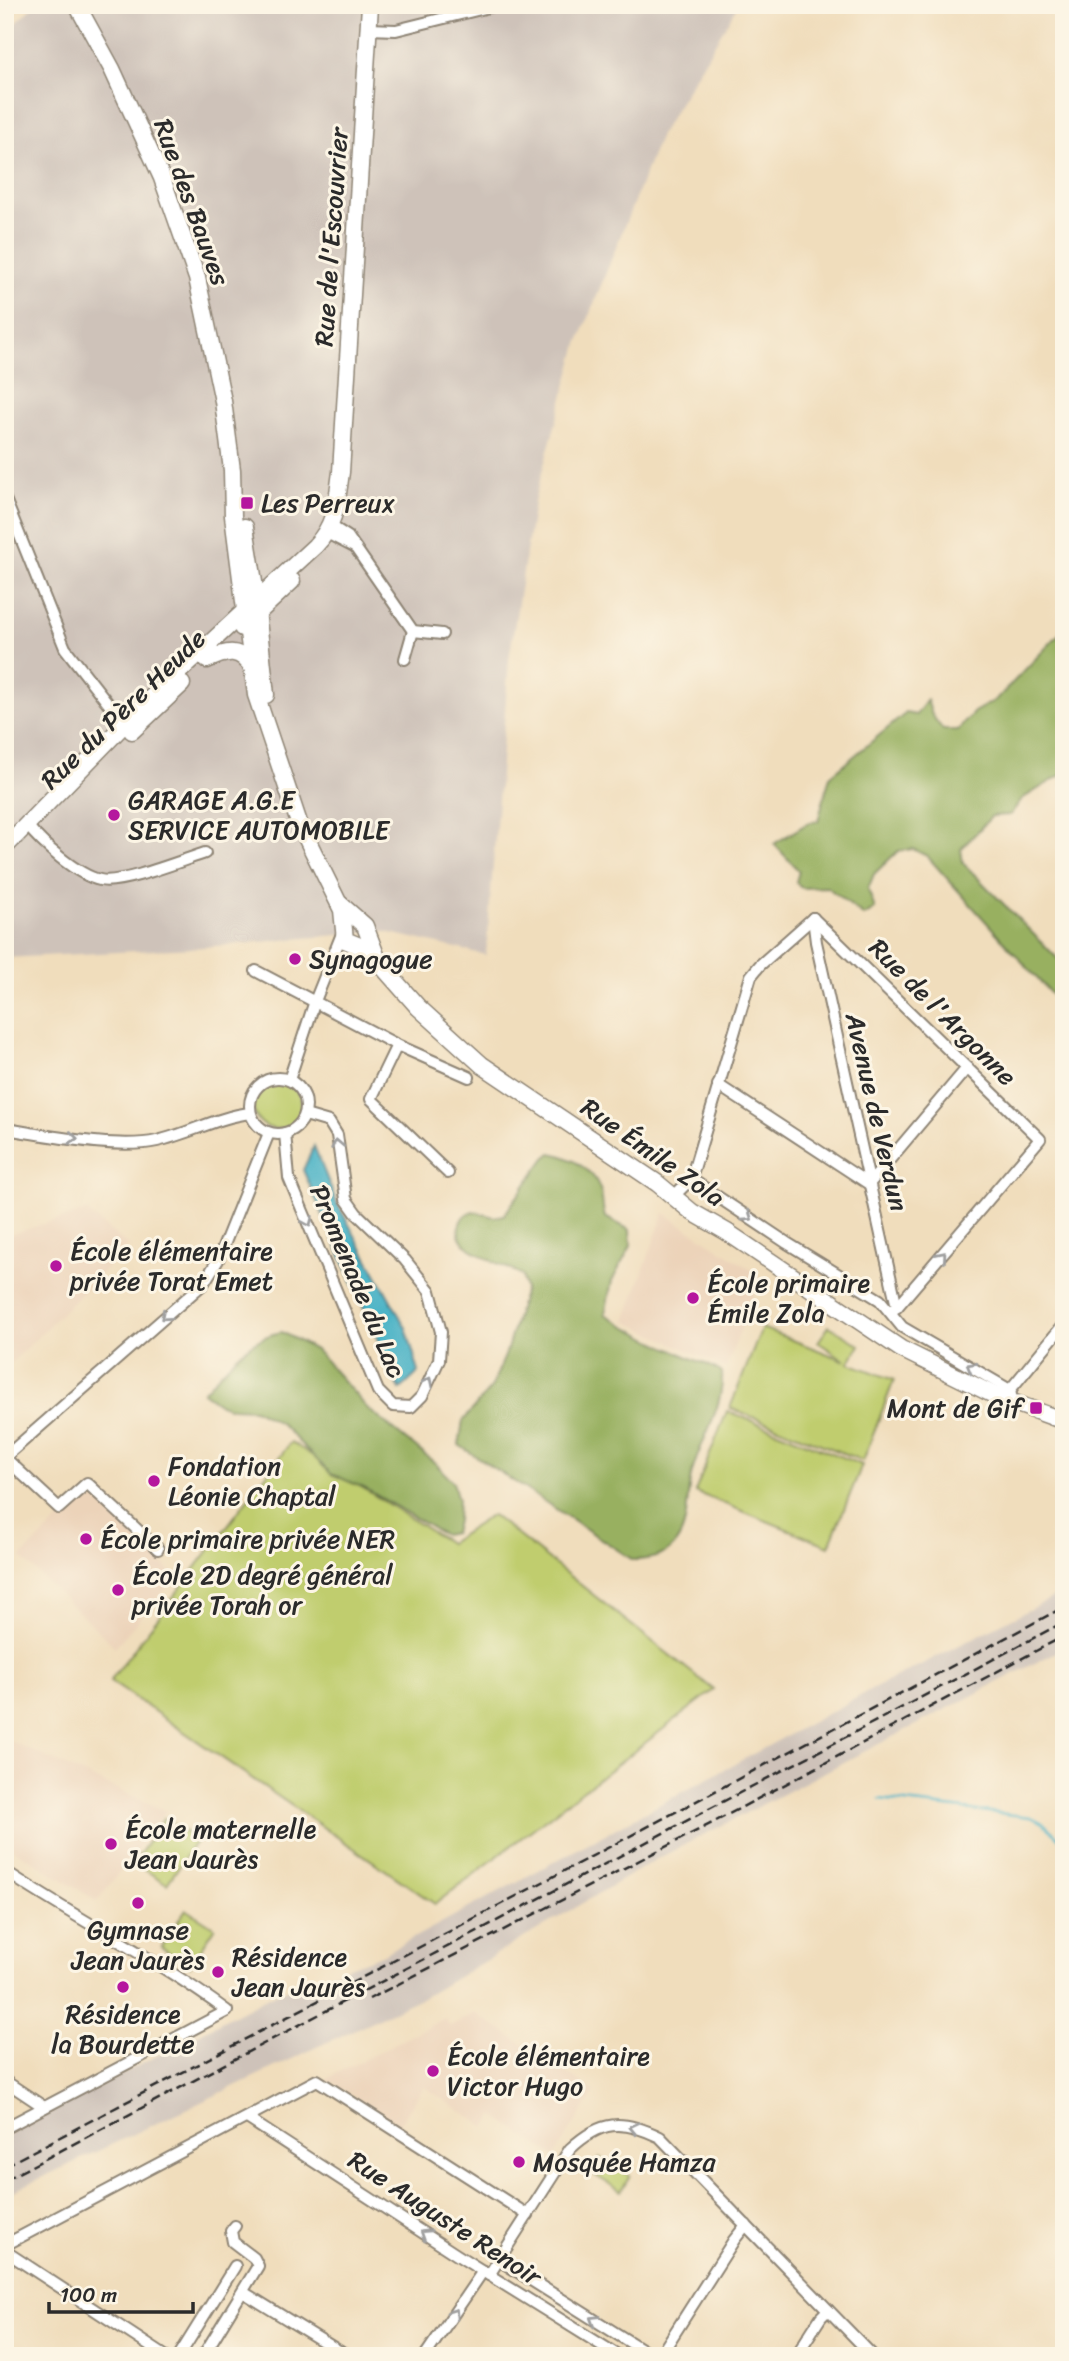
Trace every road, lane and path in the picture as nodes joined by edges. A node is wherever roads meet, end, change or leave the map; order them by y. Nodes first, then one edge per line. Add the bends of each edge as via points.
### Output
1 (77, 5) edge
2 (370, 5) edge
3 (497, 5) edge
4 (369, 29) junction
5 (232, 470) junction
6 (5, 499) edge
7 (332, 532) junction
8 (252, 567) junction
9 (283, 575) junction
10 (251, 616) junction
11 (413, 631) junction
12 (442, 634) dead end
13 (405, 659) dead end
14 (207, 660) junction
15 (253, 669) junction
16 (267, 727) junction
17 (128, 728) junction
18 (30, 828) junction
19 (5, 847) edge
20 (205, 853) dead end
21 (5, 859) edge
22 (813, 918) junction
23 (354, 934) junction
24 (257, 971) dead end
25 (315, 1001) junction
26 (397, 1045) junction
27 (967, 1068) junction
28 (469, 1077) dead end
29 (289, 1080) junction
30 (718, 1085) junction
31 (250, 1113) junction
32 (305, 1115) junction
33 (5, 1129) edge
34 (270, 1133) junction
35 (285, 1133) junction
36 (448, 1173) dead end
37 (691, 1179) junction
38 (869, 1184) junction
39 (673, 1197) junction
40 (894, 1309) junction
41 (1064, 1324) edge
42 (1006, 1400) junction
43 (1064, 1421) edge
44 (5, 1457) edge
45 (158, 1549) dead end
46 (5, 1871) edge
47 (5, 2081) edge
48 (44, 2107) junction
49 (247, 2118) junction
50 (5, 2128) edge
51 (528, 2215) junction
52 (746, 2225) junction
53 (234, 2226) dead end
54 (5, 2245) edge
55 (5, 2251) edge
56 (499, 2260) junction
57 (235, 2266) dead end
58 (486, 2273) junction
59 (243, 2292) junction
60 (828, 2310) junction
61 (164, 2356) edge
62 (179, 2356) edge
63 (203, 2356) edge
64 (347, 2356) edge
65 (425, 2356) edge
66 (619, 2356) edge
67 (652, 2356) edge
68 (660, 2356) edge
69 (796, 2356) edge
70 (873, 2356) edge

1 - 5 main road, Rue des Bauves via 118,81 183,235 216,363
2 - 4 main road, Rue de l'Escouvrier
3 - 4 street via 396,30
4 - 7 main road, Rue de l'Escouvrier via 341,472
5 - 8 main road, Rue des Bauves
5 - 10 main road, Rue des Bauves via 232,507
6 - 17 street via 65,648
7 - 9 main road
7 - 10 main road
7 - 11 street via 354,547
8 - 9 main road via 265,576
8 - 10 main road, Rue des Bauves
9 - 10 main road
10 - 14 main road, Rue du Père Heude
10 - 15 main road, Rue Émile Zola
10 - 16 main road, Rue Émile Zola via 265,679
10 - 17 main road, Rue du Père Heude
11 - 12 street
11 - 13 street
14 - 15 main road via 234,653
14 - 17 main road, Rue du Père Heude
15 - 16 main road, Rue Émile Zola
16 - 23 main road, Rue Émile Zola via 299,822
17 - 18 main road, Rue du Père Heude
18 - 19 main road, Rue du Père Heude
18 - 20 street via 79,871 102,881
18 - 21 main road, Rue du Père Heude
22 - 27 street, Rue de l'Argonne
22 - 30 street via 751,976
22 - 38 street, Avenue de Verdun
23 - 25 street via 334,952
23 - 39 main road, Rue Émile Zola via 418,1007 470,1056
24 - 25 street
25 - 26 street
25 - 29 street
26 - 28 street
26 - 36 street via 371,1099
27 - 38 street
40 -> 27 street, Rue de l'Argonne via 1040,1139
29 - 31 street via 271,1078 256,1087
29 - 32 street via 305,1098
30 - 37 street
30 - 38 street
33 -> 31 street via 125,1144 157,1142
31 - 34 street
32 - 35 street via 297,1127
35 -> 32 street, Promenade du Lac via 289,1178 378,1391 394,1406 411,1407 422,1396 439,1360 441,1332 430,1291 346,1199 337,1135 329,1122
34 - 35 street
34 -> 44 street via 218,1260 202,1284
37 - 39 street
37 -> 40 street
38 - 40 street, Avenue de Verdun
39 - 42 main road, Rue Émile Zola via 959,1385
42 -> 40 street via 902,1327
41 - 42 street
42 - 43 main road, Rue Émile Zola via 1028,1419
44 - 45 street via 59,1508 87,1483
46 - 48 street via 228,2011
47 - 48 street
48 - 50 street
49 - 51 street via 317,2080
49 - 54 street
58 -> 49 street, Rue Auguste Renoir
52 -> 51 street via 660,2137 638,2126 621,2125 583,2137 566,2155
51 - 56 street
52 - 60 street
52 - 68 street
53 - 59 street via 233,2242 258,2266
55 - 61 street
56 - 58 street
67 -> 56 street, Rue Auguste Renoir
57 - 62 street
65 -> 58 street
58 - 66 street, Rue Auguste Renoir
59 - 63 street
59 - 64 street
60 - 69 street
60 - 70 street

